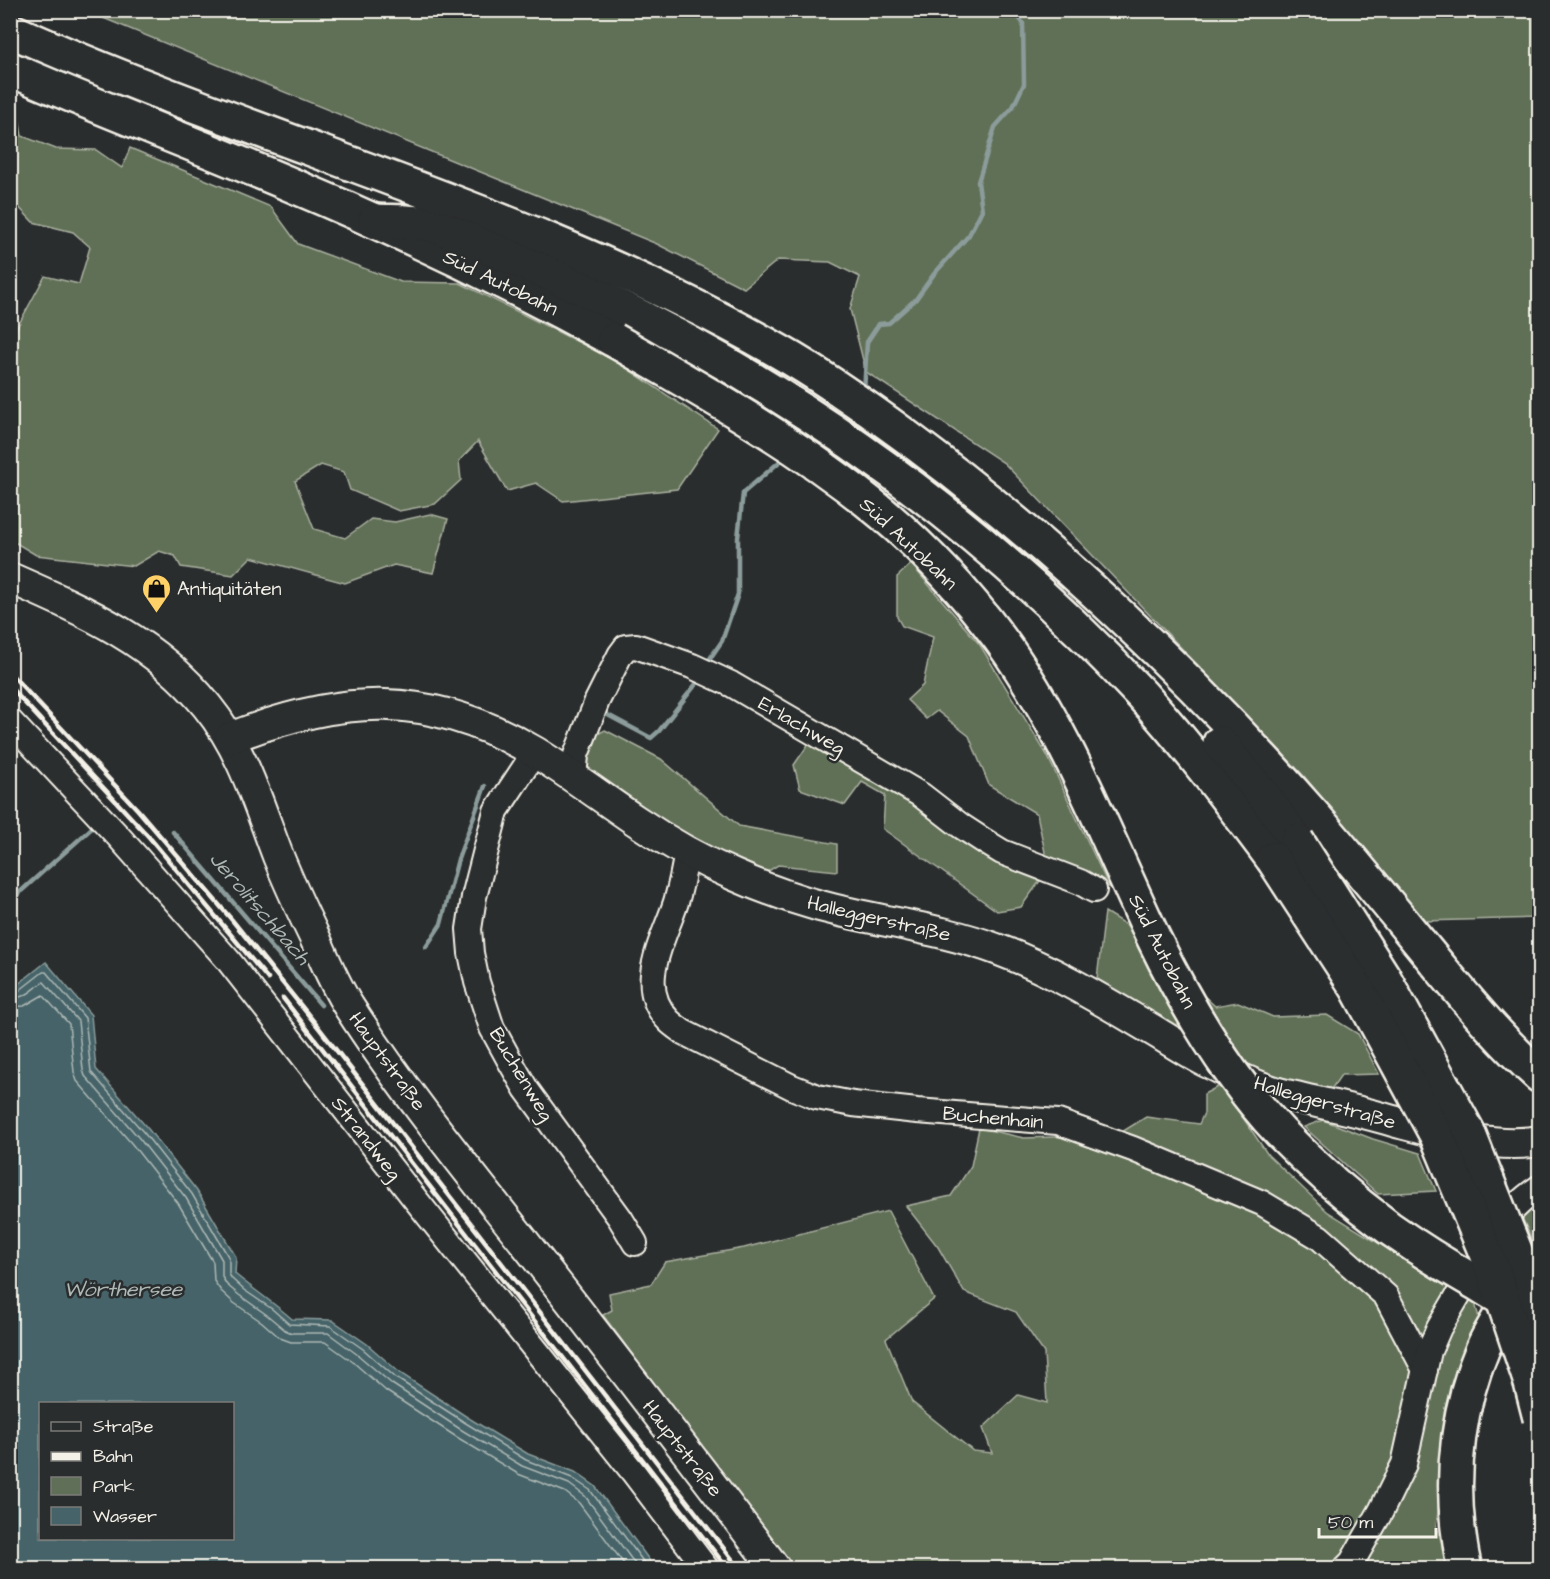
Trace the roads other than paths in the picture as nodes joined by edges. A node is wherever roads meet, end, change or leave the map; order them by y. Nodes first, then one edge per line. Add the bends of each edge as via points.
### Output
1 (10, 30) edge
2 (10, 69) edge
3 (375, 221) junction
4 (10, 578) edge
5 (10, 721) edge
6 (230, 738) junction
7 (535, 752) junction
8 (574, 778) junction
9 (1297, 841) junction
10 (687, 852) junction
11 (1094, 890) dead end
12 (1539, 1076) edge
13 (1539, 1141) edge
14 (1539, 1187) edge
15 (635, 1243) dead end
16 (1539, 1259) edge
17 (1539, 1315) edge
18 (1425, 1370) junction
19 (1539, 1418) edge
20 (706, 1569) edge
21 (775, 1569) edge
22 (1346, 1569) edge
23 (1465, 1569) edge

1 - 9 highway via 236,122 524,230 644,282 783,354 908,437 965,482 1067,568 1151,647 1180,697 1227,750
2 - 3 highway, Süd Autobahn
3 - 9 highway via 430,225 562,279 701,349 869,454 1032,587 1143,696 1190,751
3 - 17 highway, Süd Autobahn, bridge via 493,276 695,387 824,470 925,552 1000,639 1030,685 1066,750 1181,990 1244,1088 1278,1130 1365,1210 1421,1251 1515,1306
4 - 6 main road, Hauptstraße via 97,618 144,647 183,679
5 - 20 street, Strandweg via 228,960
6 - 7 main road, Halleggerstraße via 285,718 328,708 388,704 466,718
6 - 21 main road, Hauptstraße via 243,761 298,902 347,1004 478,1185
7 - 8 main road, Halleggerstraße
7 - 15 street, Buchenweg via 496,811 474,897 469,929 471,953 492,1028 510,1061
8 - 10 main road, Halleggerstraße
8 - 11 street, Erlachweg via 576,755 597,701 620,655 626,647 636,646 731,684 921,795 984,842
9 - 12 highway via 1468,1001
9 - 17 highway, bridge via 1383,976 1468,1132
9 - 19 highway, bridge via 1358,988 1437,1136 1493,1269 1532,1383
10 - 13 main road, Halleggerstraße via 775,892 956,936 1025,960 1083,989 1207,1062 1268,1090 1452,1135 1496,1143
10 - 18 street, Buchenhain via 652,977 661,1011 683,1032 817,1096 917,1111 1058,1122 1262,1203 1319,1237 1386,1296
14 - 18 street via 1500,1224 1438,1328
16 - 23 highway via 1512,1293 1484,1347 1461,1419 1455,1502
18 - 22 street via 1404,1464

